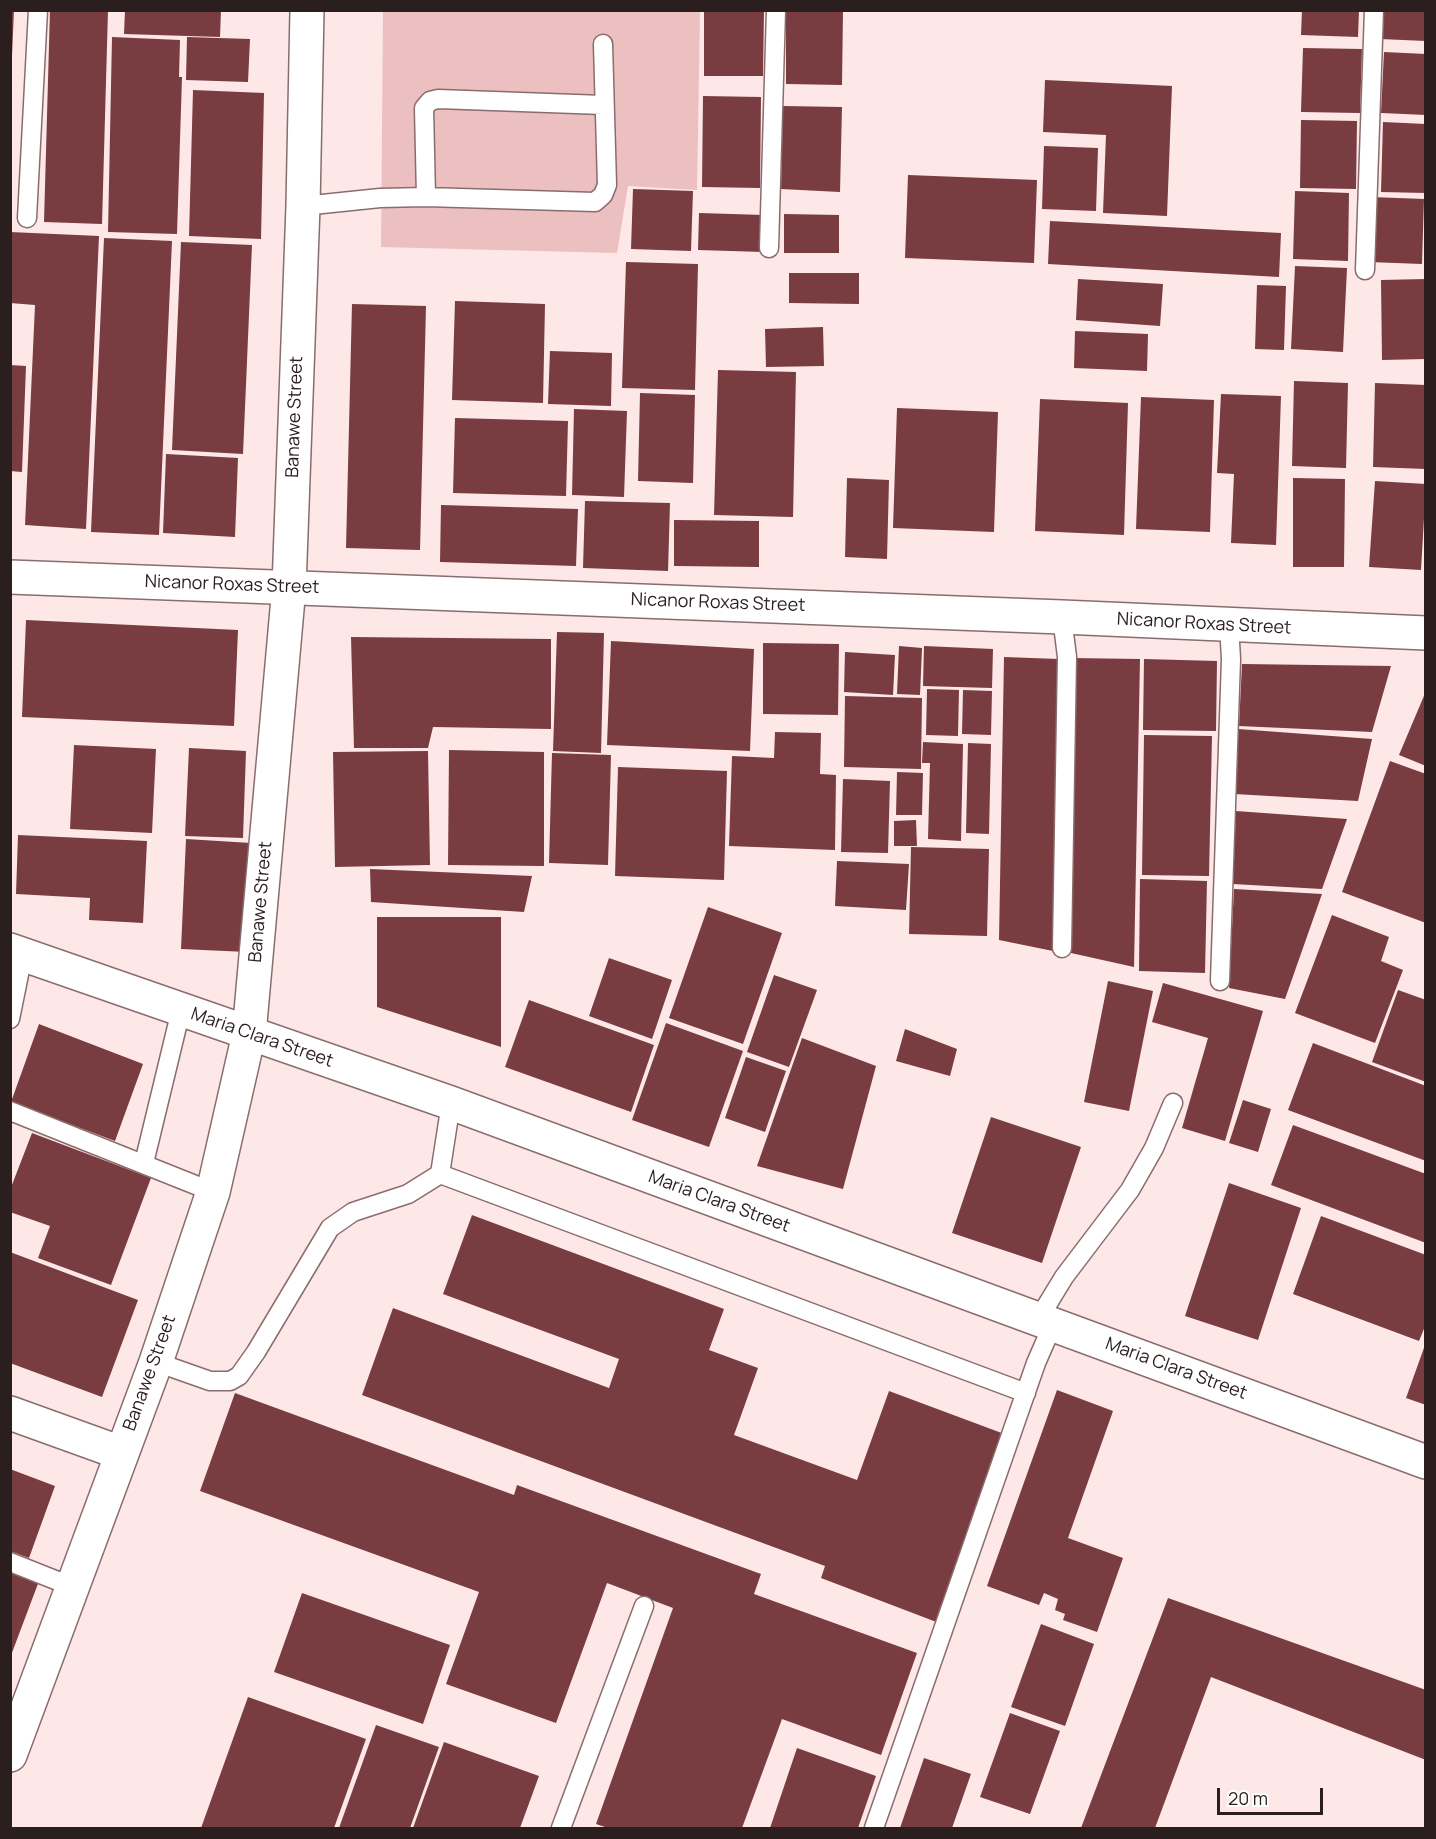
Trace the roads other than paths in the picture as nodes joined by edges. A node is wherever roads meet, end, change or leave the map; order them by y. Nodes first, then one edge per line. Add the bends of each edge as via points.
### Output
1 (38, 10) edge
2 (307, 10) edge
3 (776, 10) edge
4 (1374, 10) edge
5 (603, 44) dead end
6 (603, 105) junction
7 (426, 198) junction
8 (303, 206) junction
9 (27, 219) dead end
10 (769, 248) dead end
11 (1365, 270) dead end
12 (10, 577) edge
13 (289, 587) junction
14 (1062, 617) junction
15 (1229, 625) junction
16 (1425, 633) edge
17 (1062, 948) dead end
18 (17, 952) edge
19 (1220, 981) dead end
20 (182, 1010) junction
21 (10, 1019) edge
22 (249, 1034) junction
23 (451, 1103) junction
24 (1173, 1103) dead end
25 (10, 1111) edge
26 (144, 1163) junction
27 (440, 1174) junction
28 (213, 1192) junction
29 (1046, 1321) junction
30 (156, 1362) junction
31 (1026, 1393) junction
32 (10, 1413) edge
33 (121, 1453) junction
34 (1425, 1462) edge
35 (10, 1562) edge
36 (73, 1587) junction
37 (644, 1606) dead end
38 (10, 1755) edge
39 (561, 1828) edge
40 (874, 1828) edge

1 - 9 lane
2 - 8 street, Banawe Street
3 - 10 lane
4 - 11 lane
5 - 6 lane
6 - 7 lane via 607,185 595,202
6 - 7 lane via 430,101 424,108
7 - 8 lane
8 - 13 street, Banawe Street
12 - 13 street, Nicanor Roxas Street
13 - 14 street, Nicanor Roxas Street
13 - 22 street, Banawe Street
14 - 15 street, Nicanor Roxas Street
14 - 17 lane via 1066,657
15 - 16 street, Nicanor Roxas Street
15 - 19 lane
18 - 20 street, Maria Clara Street
18 - 21 lane
20 - 22 street, Maria Clara Street
20 - 26 lane
22 - 23 street, Maria Clara Street
22 - 28 street, Banawe Street
23 - 27 lane
23 - 29 street, Maria Clara Street
24 - 29 lane via 1130,1190 1064,1277
25 - 26 lane
26 - 28 lane
27 - 30 lane via 408,1194 353,1212 330,1228 239,1376 230,1381 210,1381
27 - 31 lane
28 - 30 street, Banawe Street
29 - 31 lane
29 - 34 street, Maria Clara Street
30 - 33 street, Banawe Street
31 - 40 lane
32 - 33 street
33 - 36 street, Banawe Street
35 - 36 lane
36 - 38 street, Banawe Street
37 - 39 lane

